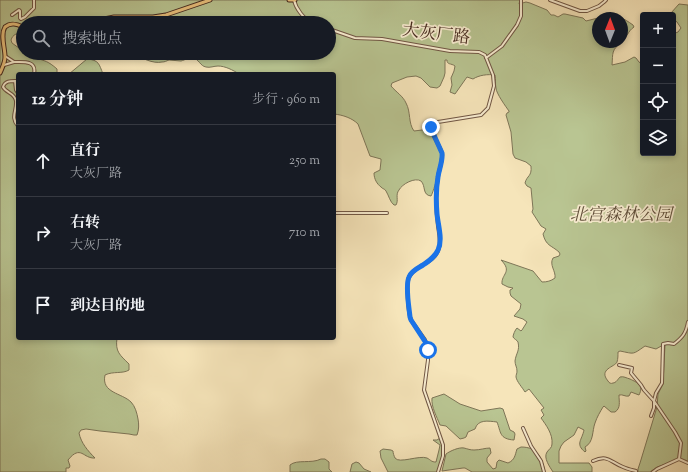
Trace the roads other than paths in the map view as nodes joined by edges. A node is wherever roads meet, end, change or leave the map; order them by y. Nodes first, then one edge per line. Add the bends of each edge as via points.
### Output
1 (34, 0) edge
2 (210, 0) edge
3 (289, 0) edge
4 (294, 0) edge
5 (521, 0) edge
6 (550, 0) edge
7 (606, 0) edge
8 (12, 15) dead end
9 (20, 16) edge
10 (26, 16) edge
11 (160, 16) edge
12 (303, 16) edge
13 (16, 24) edge
14 (336, 31) edge
15 (5, 56) junction
16 (486, 58) junction
17 (14, 62) junction
18 (4, 65) junction
19 (0, 72) edge
20 (34, 72) edge
21 (16, 81) edge
22 (16, 102) edge
23 (16, 102) edge
24 (16, 123) edge
25 (336, 213) edge
26 (387, 213) dead end
27 (688, 322) edge
28 (620, 365) dead end
29 (654, 401) junction
30 (651, 416) dead end
31 (523, 428) dead end
32 (679, 459) junction
33 (593, 461) dead end
34 (688, 463) edge
35 (438, 472) edge
36 (544, 472) edge
37 (636, 472) edge
38 (653, 472) edge

1 - 10 street via 34,8
2 - 11 main road
3 - 4 main road
4 - 12 street
5 - 16 street via 522,16 517,25 502,46
6 - 7 street via 587,11
8 - 9 street via 19,10
13 - 15 main road via 5,26 2,30 1,39
14 - 16 street, 大灰厂路 via 355,38 382,39 450,51 479,52
15 - 17 street
15 - 18 main road
16 - 35 street, 大灰厂路 via 493,75 494,86 488,108 481,115 438,122 431,127 443,156 437,183 440,246 432,258 414,271 408,280 410,317 428,347 424,390 443,445
17 - 18 street
17 - 20 street via 32,64
18 - 19 main road
21 - 22 street via 6,82 3,87 12,94
23 - 24 street
25 - 26 street
27 - 29 street via 687,331 680,340 674,344 663,344 662,383
28 - 29 street via 632,368 631,373
29 - 30 street
29 - 32 street via 681,443
31 - 36 street via 541,461
32 - 34 street
32 - 38 street
33 - 37 street via 604,458

